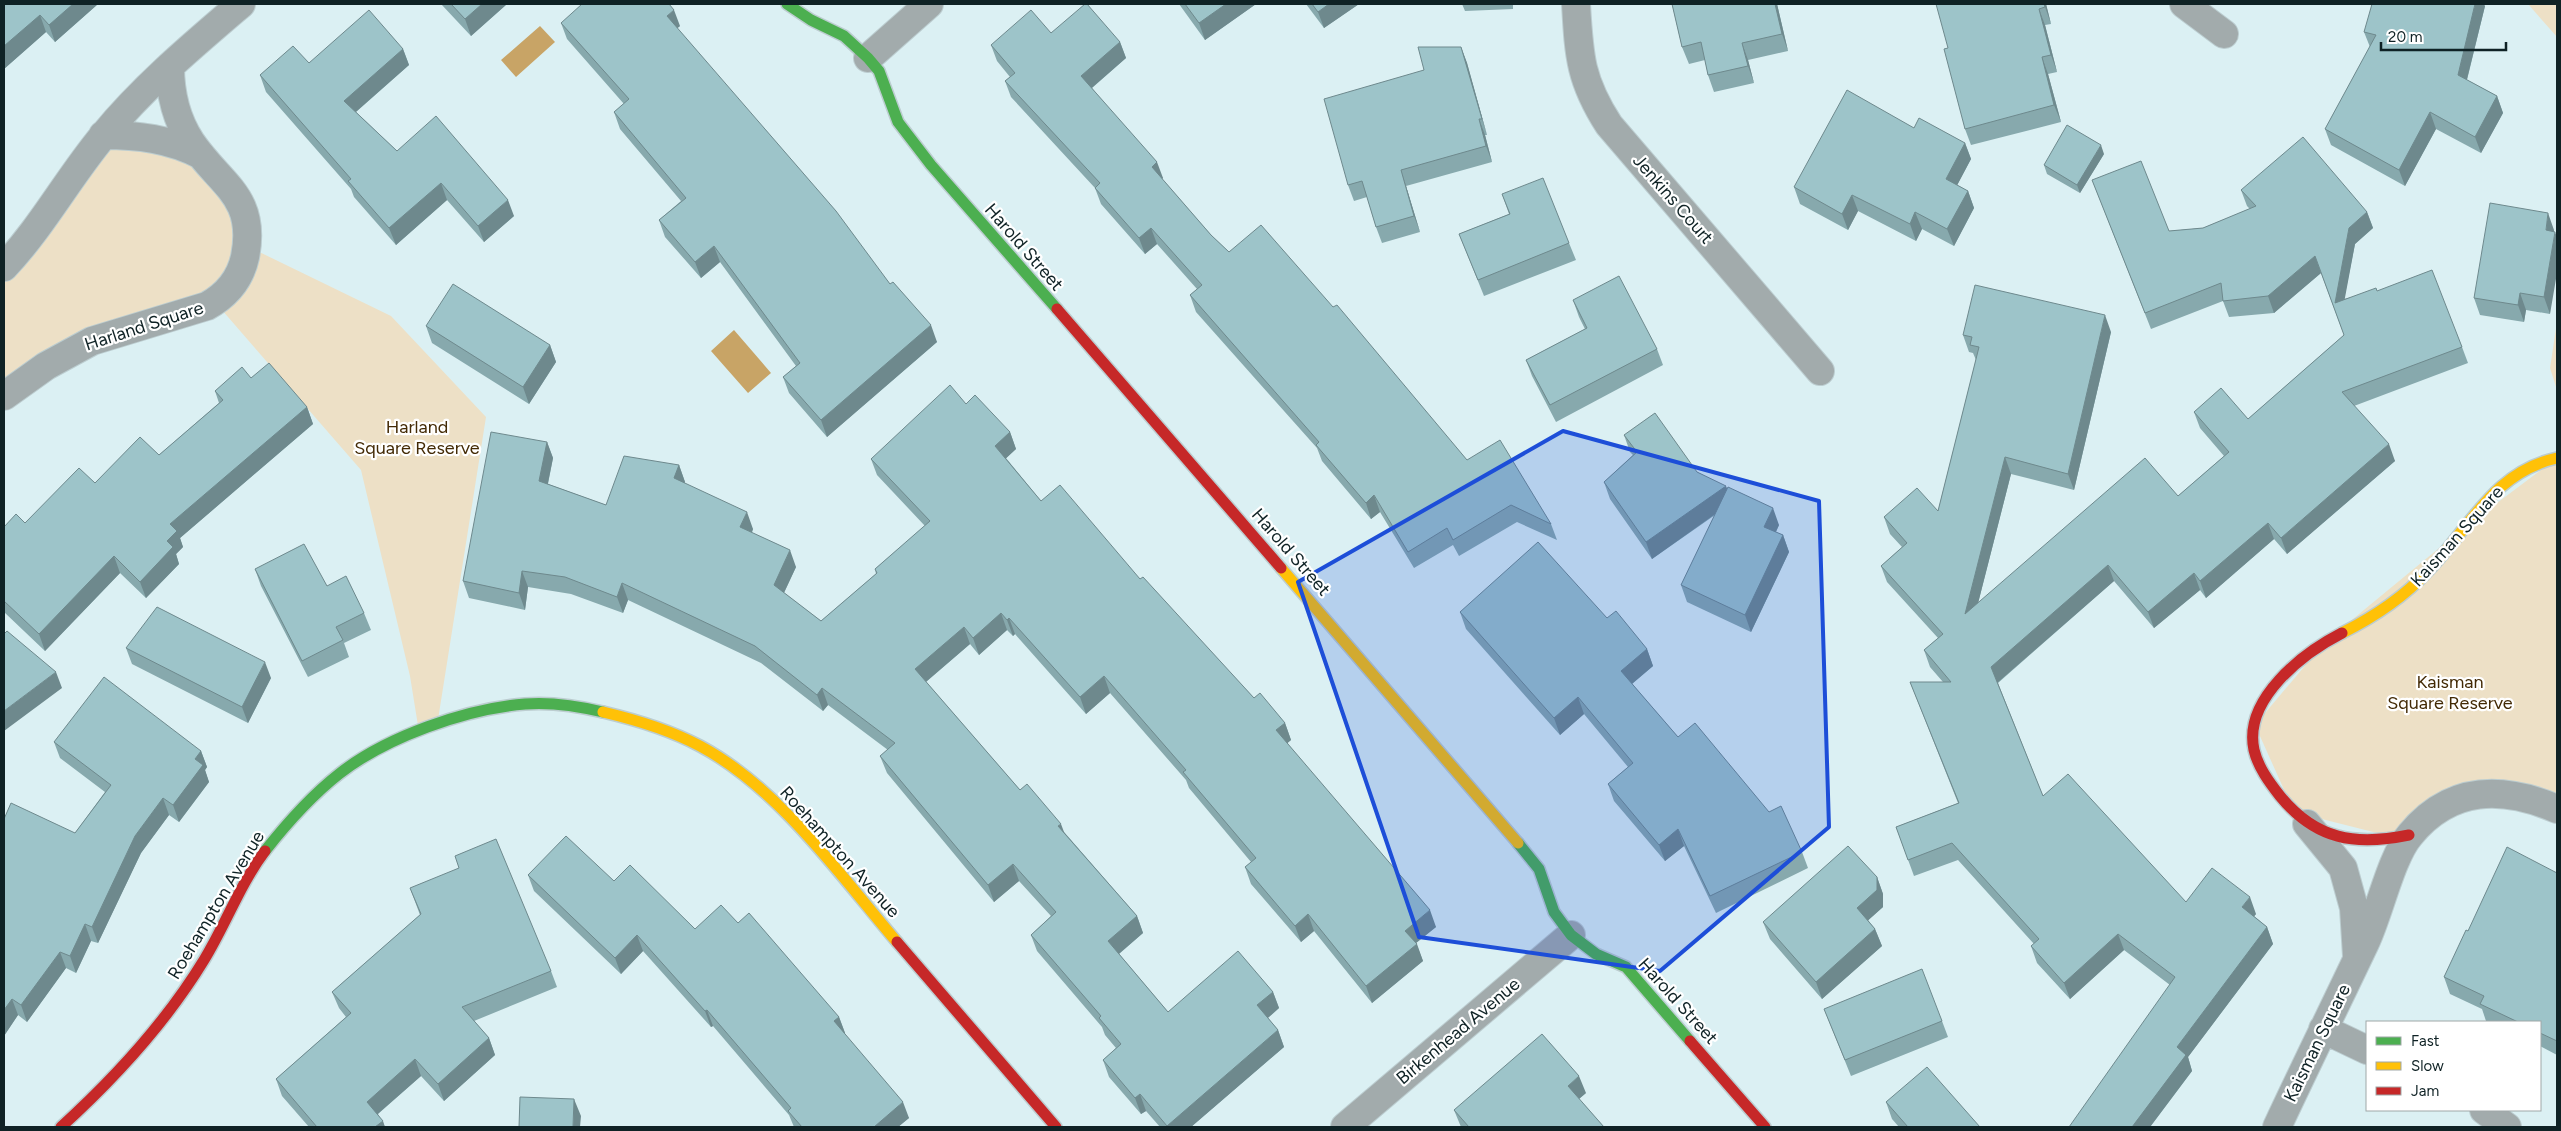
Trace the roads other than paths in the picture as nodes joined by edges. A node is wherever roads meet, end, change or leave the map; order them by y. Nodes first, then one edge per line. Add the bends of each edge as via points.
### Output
1 (241, 4) edge
2 (787, 4) edge
3 (929, 4) edge
4 (1576, 4) edge
5 (2184, 4) edge
6 (2224, 34) dead end
7 (868, 58) junction
8 (170, 66) junction
9 (104, 135) junction
10 (201, 155) junction
11 (4, 267) edge
12 (1820, 370) dead end
13 (4, 396) edge
14 (2557, 458) edge
15 (2557, 809) edge
16 (2307, 824) junction
17 (2409, 835) junction
18 (1571, 935) junction
19 (2357, 960) junction
20 (2323, 1029) junction
21 (2366, 1050) edge
22 (2485, 1111) edge
23 (61, 1127) edge
24 (1056, 1127) edge
25 (1345, 1127) edge
26 (1765, 1127) edge
27 (2277, 1127) edge
28 (2506, 1127) edge

1 - 8 street
2 - 7 street, Harold Street via 810,20 844,36
3 - 7 street
4 - 12 street, Jenkins Court via 1579,58 1595,103 1609,125
5 - 6 street
7 - 18 street, Harold Street via 879,71 898,122 931,165 1490,809 1539,869 1554,912
8 - 9 street
8 - 10 street, Harland Square via 171,92 176,110
9 - 10 street, Harland Square via 152,138
9 - 11 street via 25,244
10 - 13 street, Harland Square via 238,199 248,229 243,268 230,289 219,300 190,313 92,341 46,366
14 - 16 street, Kaisman Square via 2533,465 2507,481 2478,508 2436,563 2396,601 2309,650 2282,674 2255,725 2252,741 2267,778
15 - 17 street, Kaisman Square via 2527,797 2480,793 2438,809
16 - 17 street, Kaisman Square via 2326,833 2357,840
16 - 19 street, Kaisman Square via 2343,868 2354,908
17 - 19 street, Kaisman Square
18 - 25 street, Birkenhead Avenue
18 - 26 street, Harold Street via 1596,954 1626,967
19 - 20 street, Kaisman Square
20 - 21 street
20 - 27 street, Kaisman Square
22 - 28 street
23 - 24 street, Roehampton Avenue via 96,1095 160,1026 206,958 238,894 268,847 327,784 364,757 406,737 480,713 527,704 580,708 634,720 672,733 726,762 761,790 800,829

